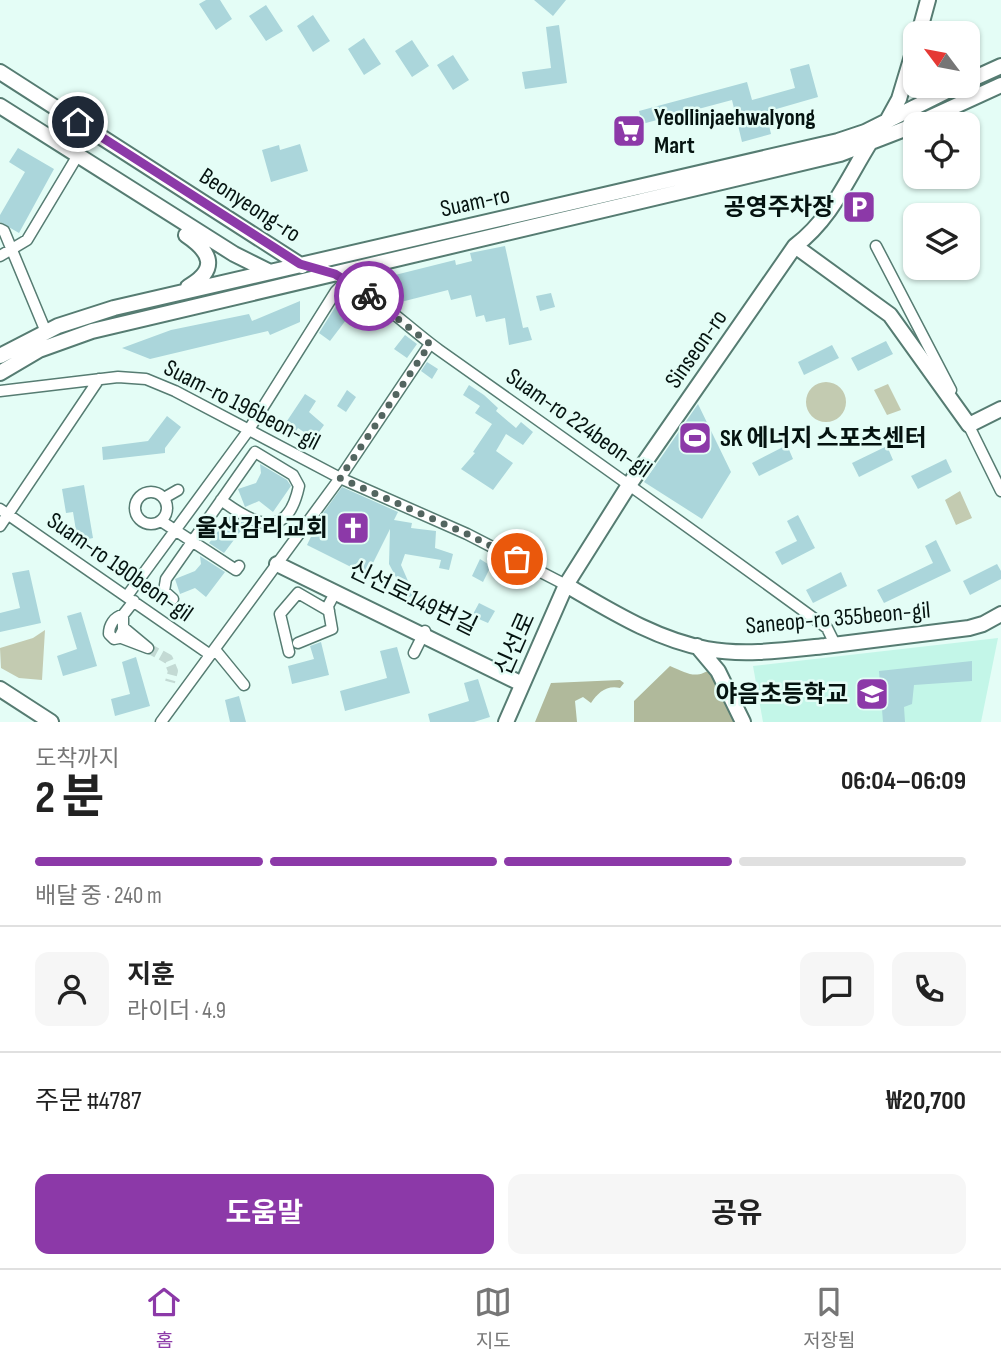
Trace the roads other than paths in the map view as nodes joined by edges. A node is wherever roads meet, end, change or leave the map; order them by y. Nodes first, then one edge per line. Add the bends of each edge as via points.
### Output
1 (928, 0) edge
2 (922, 21) edge
3 (1001, 66) edge
4 (0, 72) edge
5 (980, 76) edge
6 (1001, 85) edge
7 (903, 88) edge
8 (933, 98) edge
9 (0, 106) edge
10 (942, 112) edge
11 (887, 121) junction
12 (903, 130) edge
13 (869, 144) junction
14 (78, 155) junction
15 (134, 191) junction
16 (213, 208) junction
17 (0, 229) edge
18 (198, 231) junction
19 (795, 246) junction
20 (876, 246) dead end
21 (11, 249) junction
22 (0, 256) edge
23 (300, 264) junction
24 (267, 272) junction
25 (341, 277) junction
26 (309, 279) junction
27 (180, 292) junction
28 (46, 332) junction
29 (430, 344) junction
30 (0, 356) edge
31 (0, 373) edge
32 (99, 379) junction
33 (0, 391) edge
34 (1001, 409) edge
35 (969, 425) junction
36 (248, 431) junction
37 (340, 478) junction
38 (629, 485) junction
39 (178, 490) dead end
40 (1001, 491) edge
41 (164, 498) junction
42 (221, 500) junction
43 (4, 511) edge
44 (161, 521) junction
45 (0, 526) edge
46 (176, 530) junction
47 (193, 541) junction
48 (279, 561) junction
49 (239, 566) dead end
50 (566, 584) junction
51 (335, 593) junction
52 (130, 598) junction
53 (173, 599) dead end
54 (329, 611) junction
55 (1001, 614) edge
56 (123, 615) junction
57 (827, 628) junction
58 (424, 633) junction
59 (298, 643) dead end
60 (835, 645) junction
61 (697, 646) junction
62 (818, 646) junction
63 (289, 652) dead end
64 (414, 653) dead end
65 (209, 654) junction
66 (523, 681) junction
67 (244, 685) dead end
68 (0, 689) edge
69 (51, 722) edge
70 (161, 722) edge
71 (506, 722) edge
72 (743, 722) edge

1 - 2 main road
3 - 5 main road
4 - 16 main road, Beonyeong-ro
6 - 10 main road, Suam-ro
7 - 11 main road
8 - 11 main road, Suam-ro
9 - 14 main road, Beonyeong-ro
11 - 13 main road, Sinseon-ro
11 - 23 main road, Suam-ro via 838,141
12 - 13 main road, Suam-ro
13 - 19 main road, Sinseon-ro via 814,232
13 - 25 main road, Suam-ro
14 - 15 main road, Beonyeong-ro
14 - 21 street via 27,240
15 - 18 main road, Beonyeong-ro
15 - 27 main road via 206,251 208,265 203,275
16 - 18 main road via 220,229
16 - 23 main road, Beonyeong-ro
17 - 21 street
18 - 24 main road, Beonyeong-ro
19 - 35 main road via 890,315
19 - 38 main road, Sinseon-ro
20 - 35 street
21 - 22 street
21 - 28 street
23 - 24 main road, Suam-ro
23 - 25 street, Suam-ro 224beon-gil
23 - 26 main road, Beonyeong-ro
24 - 26 main road, Beonyeong-ro
24 - 27 main road, Suam-ro
25 - 26 main road, Suam-ro
25 - 29 street, Suam-ro 224beon-gil
25 - 36 street
26 - 31 main road, Suam-ro via 92,331 39,350
27 - 28 main road, Suam-ro via 104,311
28 - 30 main road, Suam-ro
29 - 37 street
29 - 38 street, Suam-ro 224beon-gil
32 - 33 street, Suam-ro 196beon-gil
32 - 36 street, Suam-ro 196beon-gil via 129,377 153,382
32 - 43 street
34 - 35 main road
35 - 40 street
36 - 37 street, Suam-ro 196beon-gil
36 - 46 street
37 - 48 street
37 - 50 street, Suam-ro 196beon-gil
38 - 50 main road, Sinseon-ro
38 - 57 street, Suam-ro 224beon-gil
39 - 41 street
41 - 44 street via 167,513
41 - 44 street via 150,492 140,497 136,506 141,520
42 - 42 street via 256,452 293,475 299,486 287,514 269,525 247,518
42 - 47 street
43 - 45 street
43 - 52 street, Suam-ro 190beon-gil
44 - 46 street
46 - 47 street
46 - 52 street
47 - 49 street via 236,570
47 - 53 street via 163,586
48 - 51 main road
48 - 58 main road, 신선로149번길
48 - 65 street
50 - 61 main road, Saneop-ro 355beon-gil via 628,622
50 - 66 main road, 신선로
51 - 54 street
51 - 58 main road
52 - 56 street
52 - 65 street, Suam-ro 190beon-gil
54 - 59 street via 332,629
54 - 63 street via 298,593 280,614
55 - 60 main road, Saneop-ro 355beon-gil via 969,628
56 - 56 street via 114,619 109,629 112,638 121,632
57 - 60 street
57 - 62 street
58 - 64 street
58 - 66 main road, 신선로149번길
60 - 62 main road, Saneop-ro 355beon-gil
61 - 62 main road, Saneop-ro 355beon-gil via 747,651
61 - 72 main road via 718,671
65 - 67 street, Suam-ro 190beon-gil via 217,652
65 - 70 street
66 - 71 main road, 신선로
68 - 69 main road

